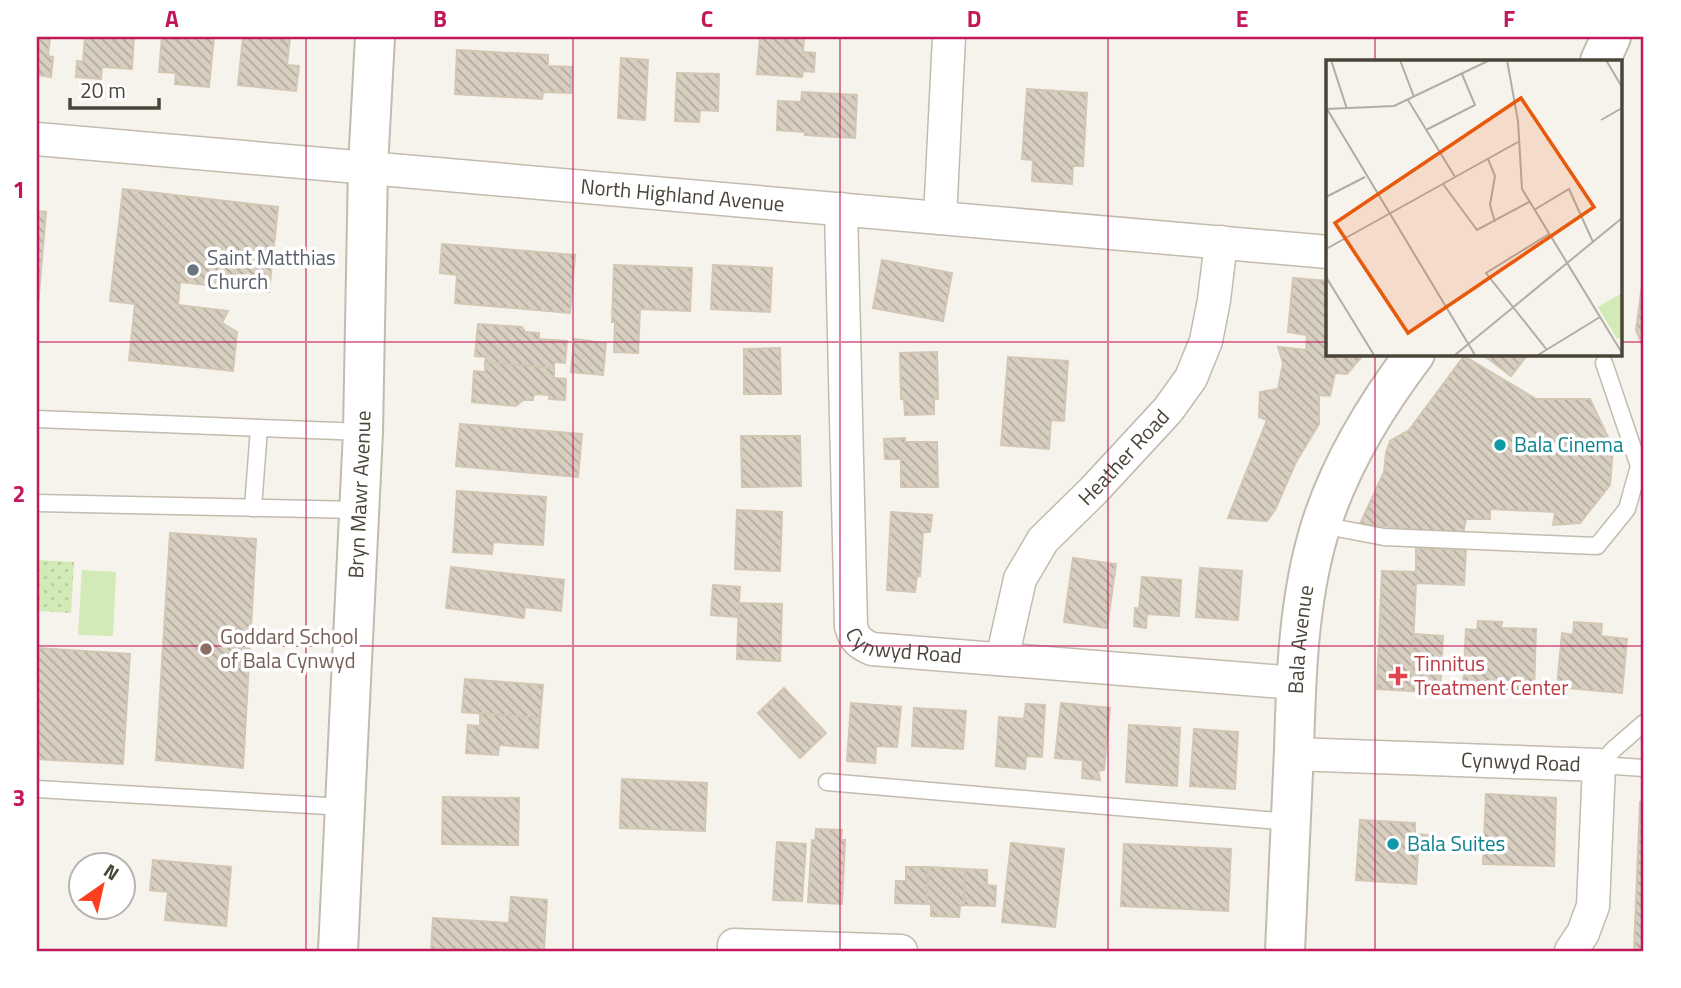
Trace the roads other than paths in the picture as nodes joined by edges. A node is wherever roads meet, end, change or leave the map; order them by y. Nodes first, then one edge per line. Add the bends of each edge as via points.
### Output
1 (375, 37) edge
2 (950, 37) edge
3 (1611, 37) edge
4 (1601, 60) edge
5 (37, 139) edge
6 (369, 167) junction
7 (841, 209) junction
8 (940, 218) junction
9 (1221, 242) junction
10 (1326, 252) edge
11 (1414, 355) edge
12 (1604, 363) dead end
13 (37, 419) edge
14 (259, 428) junction
15 (363, 432) junction
16 (37, 503) edge
17 (253, 508) junction
18 (359, 510) junction
19 (1321, 525) junction
20 (1002, 659) junction
21 (1296, 682) junction
22 (1644, 723) edge
23 (1293, 754) junction
24 (1599, 765) junction
25 (1644, 768) edge
26 (827, 782) dead end
27 (37, 789) edge
28 (345, 807) junction
29 (1290, 822) junction
30 (734, 948) edge
31 (338, 951) edge
32 (901, 951) edge
33 (1284, 951) edge
34 (1571, 951) edge

1 - 6 street, Bryn Mawr Avenue
2 - 8 street
3 - 4 street
5 - 6 street, North Highland Avenue
6 - 7 street, North Highland Avenue
6 - 15 street, Bryn Mawr Avenue
7 - 8 street, North Highland Avenue
7 - 20 street, Cynwyd Road via 853,634 872,649
8 - 9 street, North Highland Avenue
9 - 10 street, North Highland Avenue
9 - 20 street, Heather Road via 1206,341 1191,378 1168,410 1043,540 1020,579
11 - 19 street, Bala Avenue via 1365,428
12 - 19 lane via 1639,466 1627,509 1597,546 1384,537
13 - 14 lane
14 - 15 lane
14 - 17 lane
15 - 18 street, Bryn Mawr Avenue
16 - 17 lane
17 - 18 lane
18 - 28 street, Bryn Mawr Avenue
19 - 21 street, Bala Avenue via 1302,608
20 - 21 street, Cynwyd Road
21 - 23 street, Bala Avenue
22 - 24 lane
23 - 24 street, Cynwyd Road
23 - 29 street, Bala Avenue
24 - 25 lane
24 - 34 street, Cynwyd Road via 1593,906
26 - 29 lane
27 - 28 lane
28 - 31 street, Bryn Mawr Avenue
29 - 33 street, Bala Avenue
30 - 32 street

